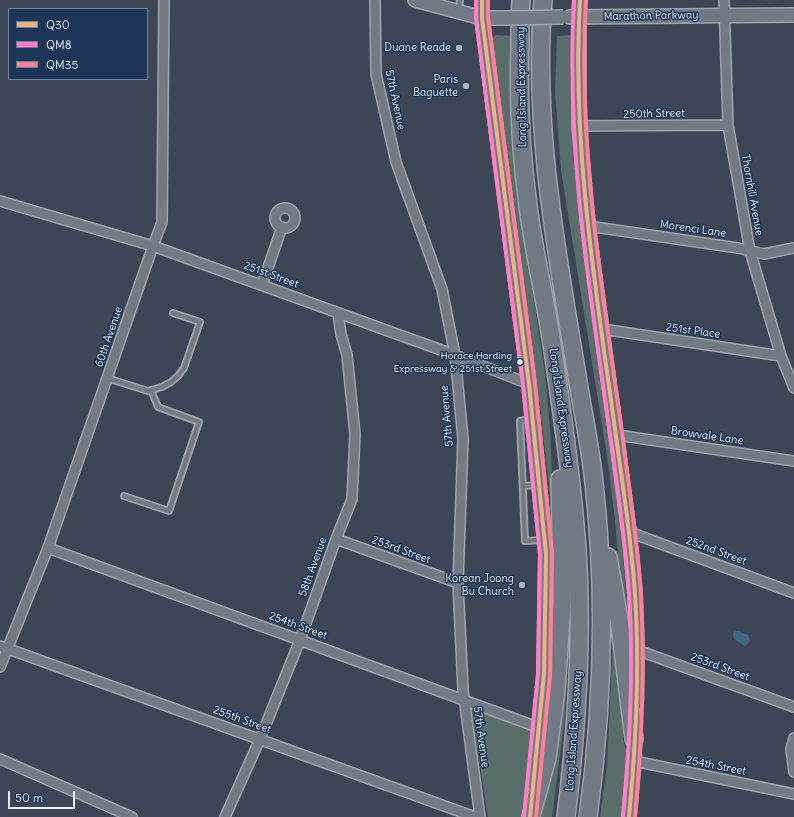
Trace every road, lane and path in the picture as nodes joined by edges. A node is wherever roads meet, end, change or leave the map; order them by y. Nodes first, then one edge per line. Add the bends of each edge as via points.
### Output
1 (164, 0) edge
2 (375, 0) edge
3 (415, 0) edge
4 (482, 0) edge
5 (521, 0) edge
6 (543, 0) edge
7 (580, 0) edge
8 (724, 0) edge
9 (432, 2) edge
10 (459, 6) edge
11 (724, 15) junction
12 (794, 15) edge
13 (579, 17) junction
14 (482, 18) junction
15 (728, 125) junction
16 (579, 126) junction
17 (0, 201) edge
18 (588, 226) junction
19 (282, 227) dead end
20 (153, 246) junction
21 (794, 248) edge
22 (750, 252) junction
23 (262, 285) junction
24 (173, 313) dead end
25 (338, 313) junction
26 (602, 329) junction
27 (552, 343) junction
28 (455, 355) junction
29 (781, 356) junction
30 (107, 378) junction
31 (529, 384) junction
32 (794, 388) edge
33 (151, 390) junction
34 (532, 418) junction
35 (617, 435) junction
36 (794, 461) edge
37 (594, 482) junction
38 (539, 484) junction
39 (523, 486) junction
40 (124, 496) dead end
41 (629, 532) junction
42 (336, 539) junction
43 (544, 540) junction
44 (48, 548) junction
45 (458, 583) junction
46 (794, 593) edge
47 (300, 640) junction
48 (4, 647) edge
49 (637, 650) junction
50 (0, 667) edge
51 (464, 700) junction
52 (794, 707) edge
53 (540, 728) junction
54 (794, 738) edge
55 (260, 739) junction
56 (634, 739) junction
57 (0, 759) edge
58 (634, 761) junction
59 (794, 772) edge
60 (794, 794) edge
61 (132, 817) edge
62 (225, 817) edge
63 (475, 817) edge
64 (480, 817) edge
65 (531, 817) edge
66 (566, 817) edge
67 (588, 817) edge
68 (629, 817) edge

1 - 20 street, 60th Avenue via 162,222
2 - 28 street, 57th Avenue via 376,74 396,162 442,289
3 - 9 main road, Marathon Parkway
4 - 14 main road
5 - 27 highway, Long Island Expressway via 521,135 528,206
6 - 37 highway, Long Island Expressway via 541,71 549,196
7 - 13 main road
8 - 11 street, Thornhill Avenue
9 - 10 main road, Marathon Parkway
10 - 14 main road, Marathon Parkway
11 - 12 main road, Marathon Parkway
11 - 13 main road, Marathon Parkway
11 - 15 street, Thornhill Avenue
13 - 14 main road, Marathon Parkway, bridge
13 - 16 main road
14 - 31 main road
15 - 16 street, 250th Street
15 - 22 street, Thornhill Avenue
16 - 18 main road
17 - 20 street, 251st Street
18 - 22 street, Morenci Lane via 738,248
18 - 26 main road
19 - 23 street
20 - 23 street, 251st Street
20 - 30 street, 60th Avenue
21 - 22 street, Morenci Lane via 764,254
22 - 29 street, Thornhill Avenue
23 - 25 street, 251st Street
24 - 33 lane via 200,322 184,368 178,376 162,387
25 - 28 street, 251st Street
25 - 42 street, 58th Avenue via 347,355 355,434 352,499
26 - 29 street, 251st Place
26 - 35 main road
27 - 65 highway via 560,480 562,603 556,690 547,758
27 - 66 highway, Long Island Expressway via 571,484 579,604 575,736
28 - 31 street, 251st Street
28 - 45 street, 57th Avenue via 463,439
29 - 32 street, Thornhill Avenue
30 - 33 lane
30 - 44 street, 60th Avenue
31 - 34 main road
33 - 40 lane via 158,407 199,422 169,511
34 - 38 main road
34 - 39 lane via 520,421
35 - 36 street, Browvale Lane
35 - 41 main road
37 - 56 highway via 620,626
37 - 67 highway, Long Island Expressway via 599,546 600,673 597,735
38 - 39 lane
38 - 43 main road
39 - 43 lane via 525,541
41 - 46 street, 252nd Street
41 - 49 main road
42 - 45 street, 253rd Street
42 - 47 street, 58th Avenue
43 - 53 main road via 544,674
44 - 47 street, 254th Street
44 - 48 street, 60th Avenue
45 - 51 street, 57th Avenue
47 - 51 street, 254th Street
47 - 55 street, 58th Avenue
48 - 50 street, 60th Avenue
48 - 55 street, 255th Street
49 - 52 street, 253rd Street
49 - 56 main road
51 - 53 street, 254th Street
51 - 64 street, 57th Avenue
53 - 65 main road
54 - 59 street via 791,749
55 - 62 street, 58th Avenue
55 - 63 street, 255th Street
56 - 58 main road
57 - 61 street
58 - 60 street, 254th Street
58 - 68 main road

